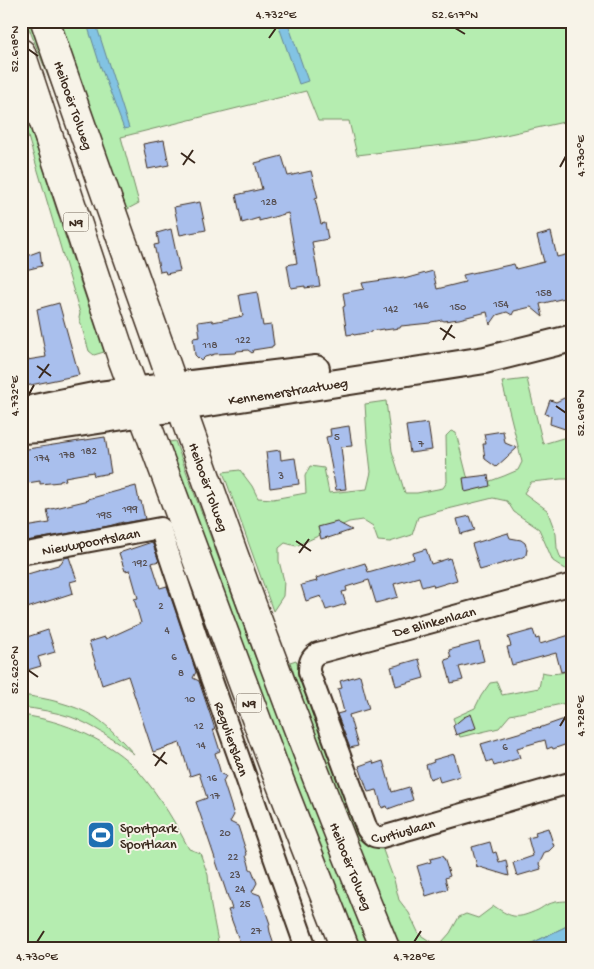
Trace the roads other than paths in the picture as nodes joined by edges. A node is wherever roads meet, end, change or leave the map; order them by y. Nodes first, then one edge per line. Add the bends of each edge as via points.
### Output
1 (45, 21) edge
2 (21, 52) edge
3 (563, 340) edge
4 (177, 396) junction
5 (138, 402) junction
6 (21, 414) edge
7 (21, 430) edge
8 (160, 528) joint
9 (21, 554) edge
10 (573, 584) edge
11 (309, 672) joint
12 (573, 782) edge
13 (306, 948) edge
14 (345, 948) edge
15 (385, 948) edge

1 - 4 highway, Heilooër Tolweg
2 - 5 highway, N9
3 - 4 main road, Kennemerstraatweg via 485,360
4 - 5 main road, Kennemerstraatweg
4 - 15 highway, Heilooër Tolweg via 320,786
5 - 6 main road, Kennemerstraatweg via 99,395 35,408
5 - 7 main road, Kennemerstraatweg via 40,429
5 - 14 highway, N9 via 262,737
8 - 9 street, Nieuwpoortslaan
8 - 13 street, Regulierslaan
10 - 11 street, De Blinkenlaan via 318,653 310,660
11 - 12 street, Curtiuslaan via 372,836 382,836

